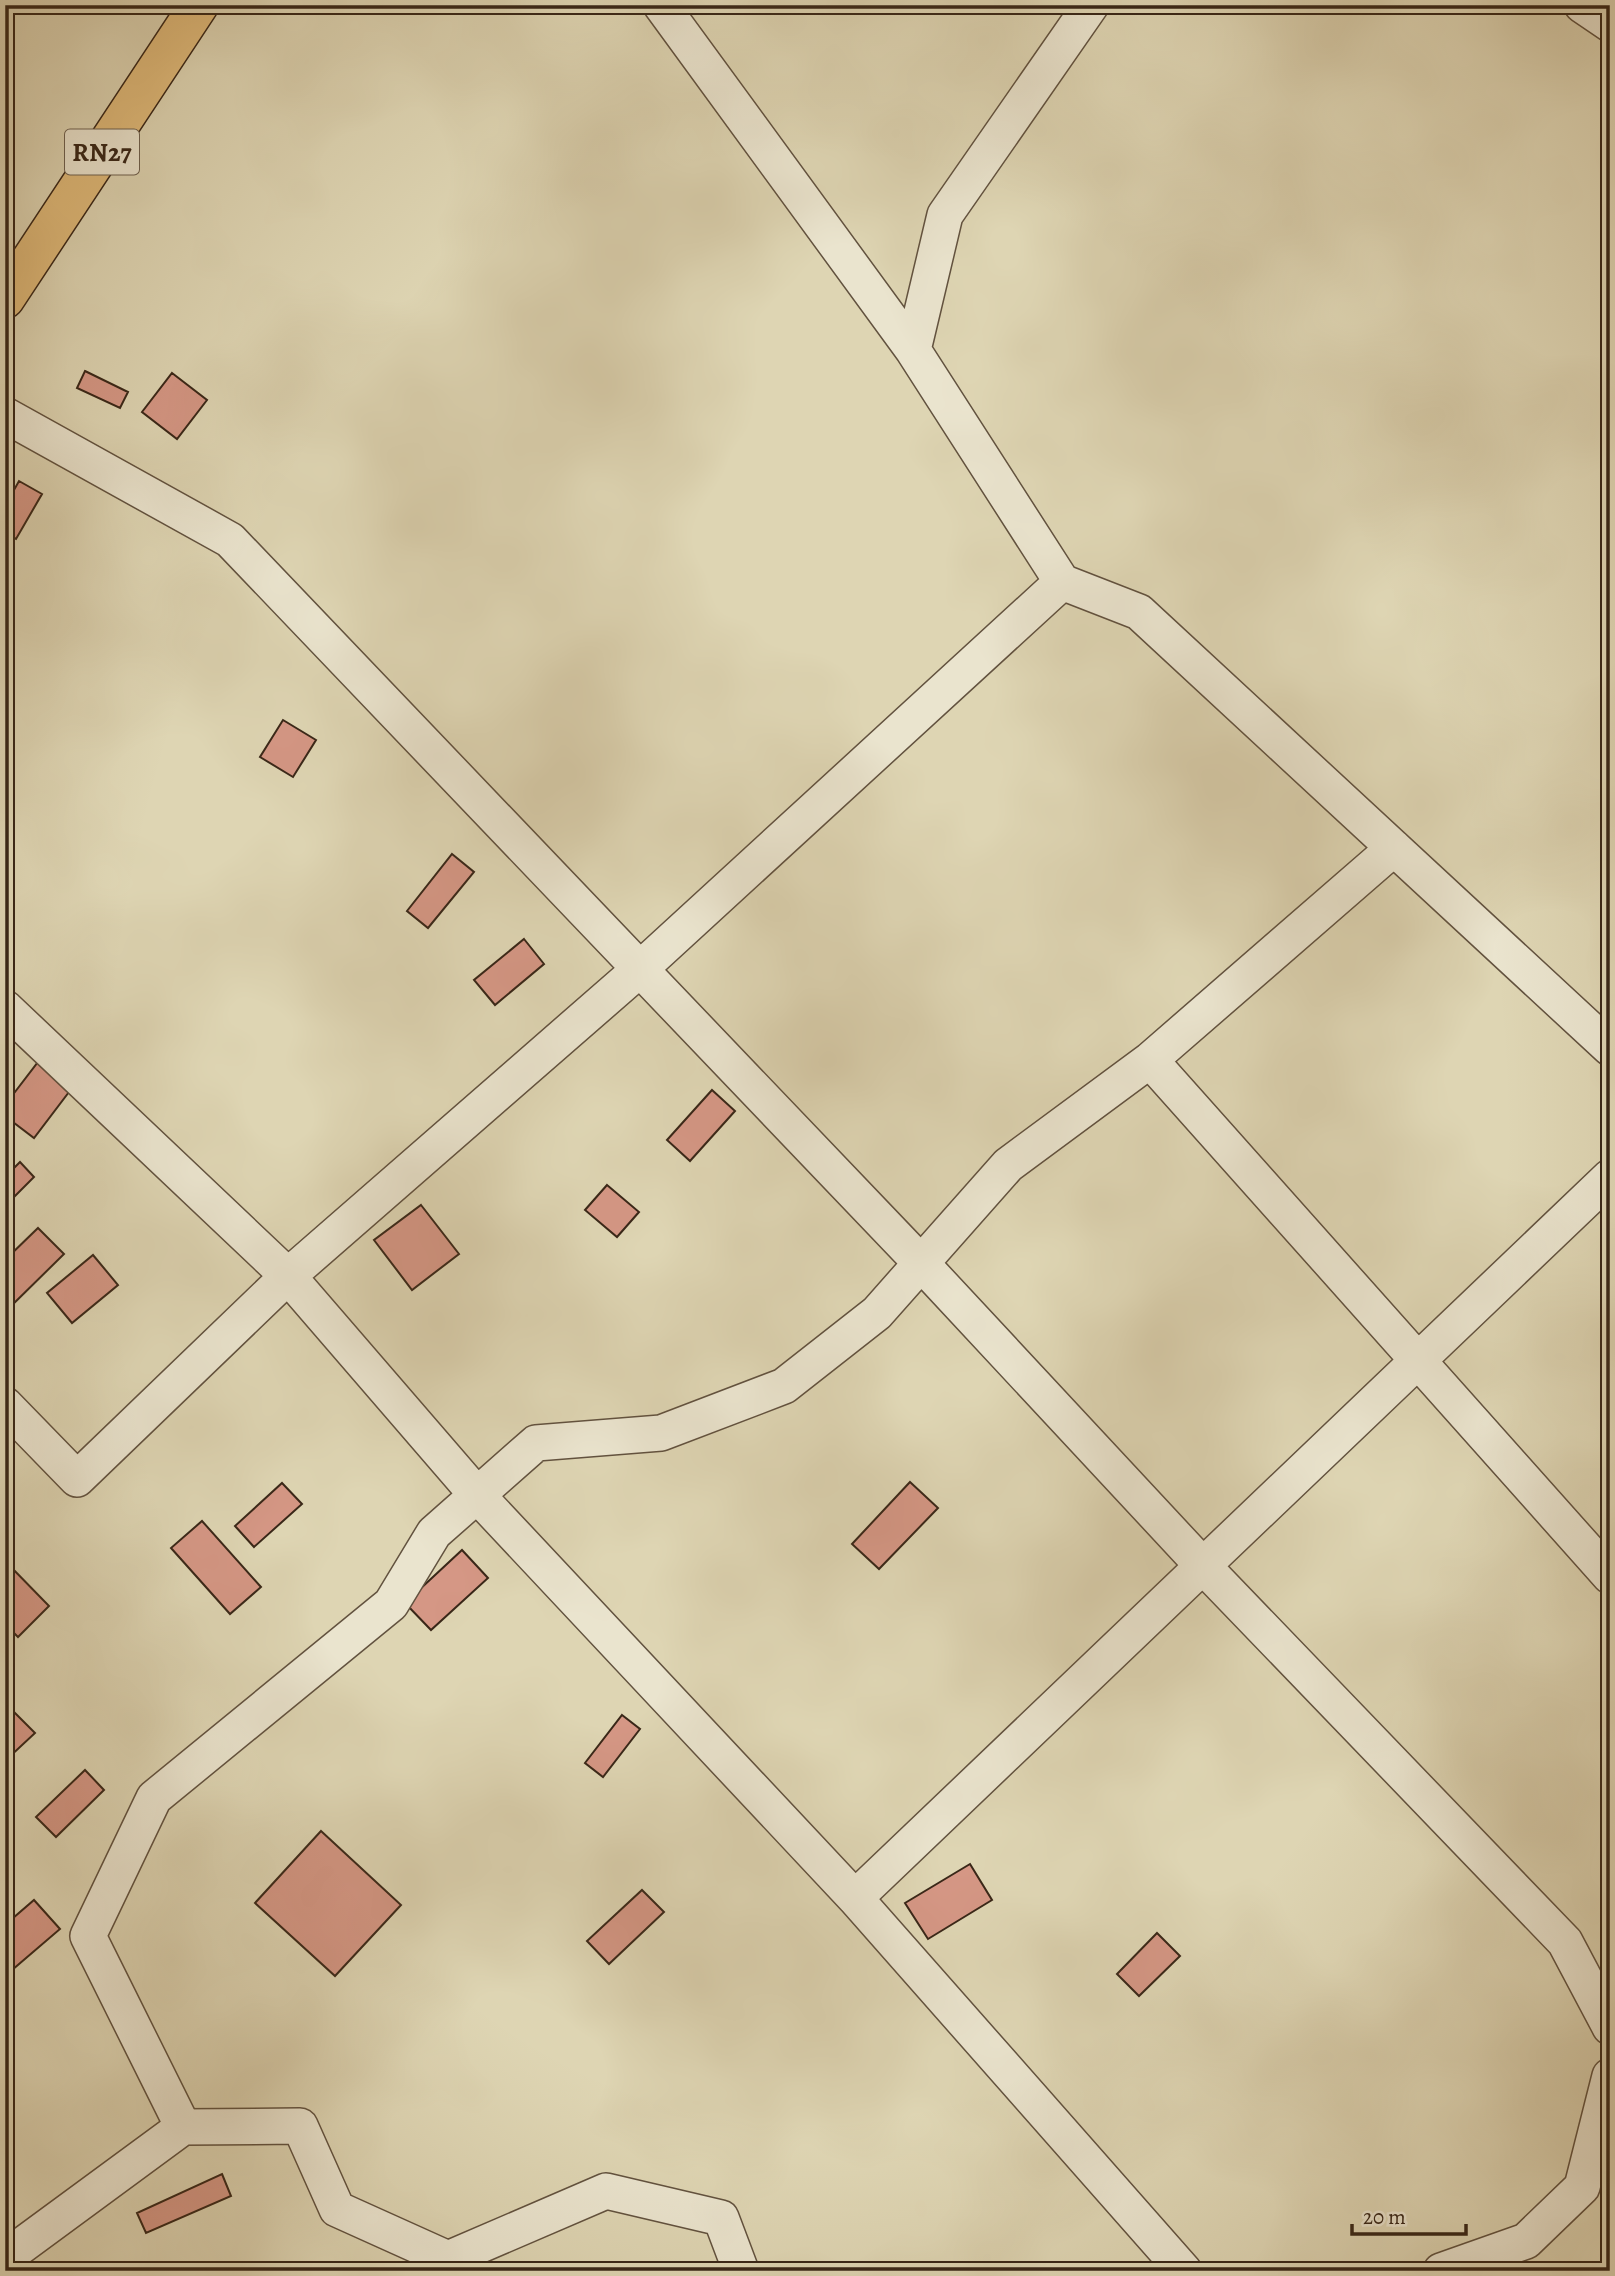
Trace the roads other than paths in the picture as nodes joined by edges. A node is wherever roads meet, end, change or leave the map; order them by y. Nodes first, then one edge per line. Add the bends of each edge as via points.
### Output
1 (199, 5) edge
2 (661, 5) edge
3 (1091, 5) edge
4 (1582, 5) edge
5 (1610, 24) edge
6 (5, 299) edge
7 (913, 350) junction
8 (5, 415) edge
9 (1062, 582) junction
10 (1394, 848) junction
11 (640, 969) junction
12 (5, 1008) edge
13 (1610, 1048) edge
14 (1150, 1060) junction
15 (1610, 1177) edge
16 (921, 1263) junction
17 (288, 1276) junction
18 (1418, 1360) junction
19 (5, 1405) edge
20 (477, 1495) junction
21 (1203, 1566) junction
22 (1610, 1576) edge
23 (855, 1898) junction
24 (1610, 2027) edge
25 (1610, 2076) edge
26 (183, 2127) junction
27 (5, 2258) edge
28 (451, 2265) edge
29 (741, 2271) edge
30 (1184, 2271) edge
31 (1441, 2271) edge

1 - 6 main road, RN27
2 - 7 street
3 - 7 street via 945,215
4 - 5 street
7 - 9 street
8 - 11 street via 230,540
9 - 10 street via 1139,612
9 - 11 street
10 - 13 street
10 - 14 street
11 - 16 street
11 - 17 street
12 - 17 street
14 - 16 street via 1008,1165
14 - 18 street
15 - 18 street
16 - 20 street via 877,1313 784,1386 661,1433 536,1443
16 - 21 street
17 - 19 street via 76,1479
17 - 20 street
18 - 21 street
18 - 22 street
20 - 23 street
20 - 26 street via 434,1533 391,1604 154,1798 100,1911 89,1936
21 - 23 street
21 - 24 street via 1565,1942
23 - 30 street
25 - 31 street via 1581,2187 1526,2241
26 - 27 street
26 - 28 street via 300,2126 337,2209
28 - 29 street via 606,2191 721,2218

